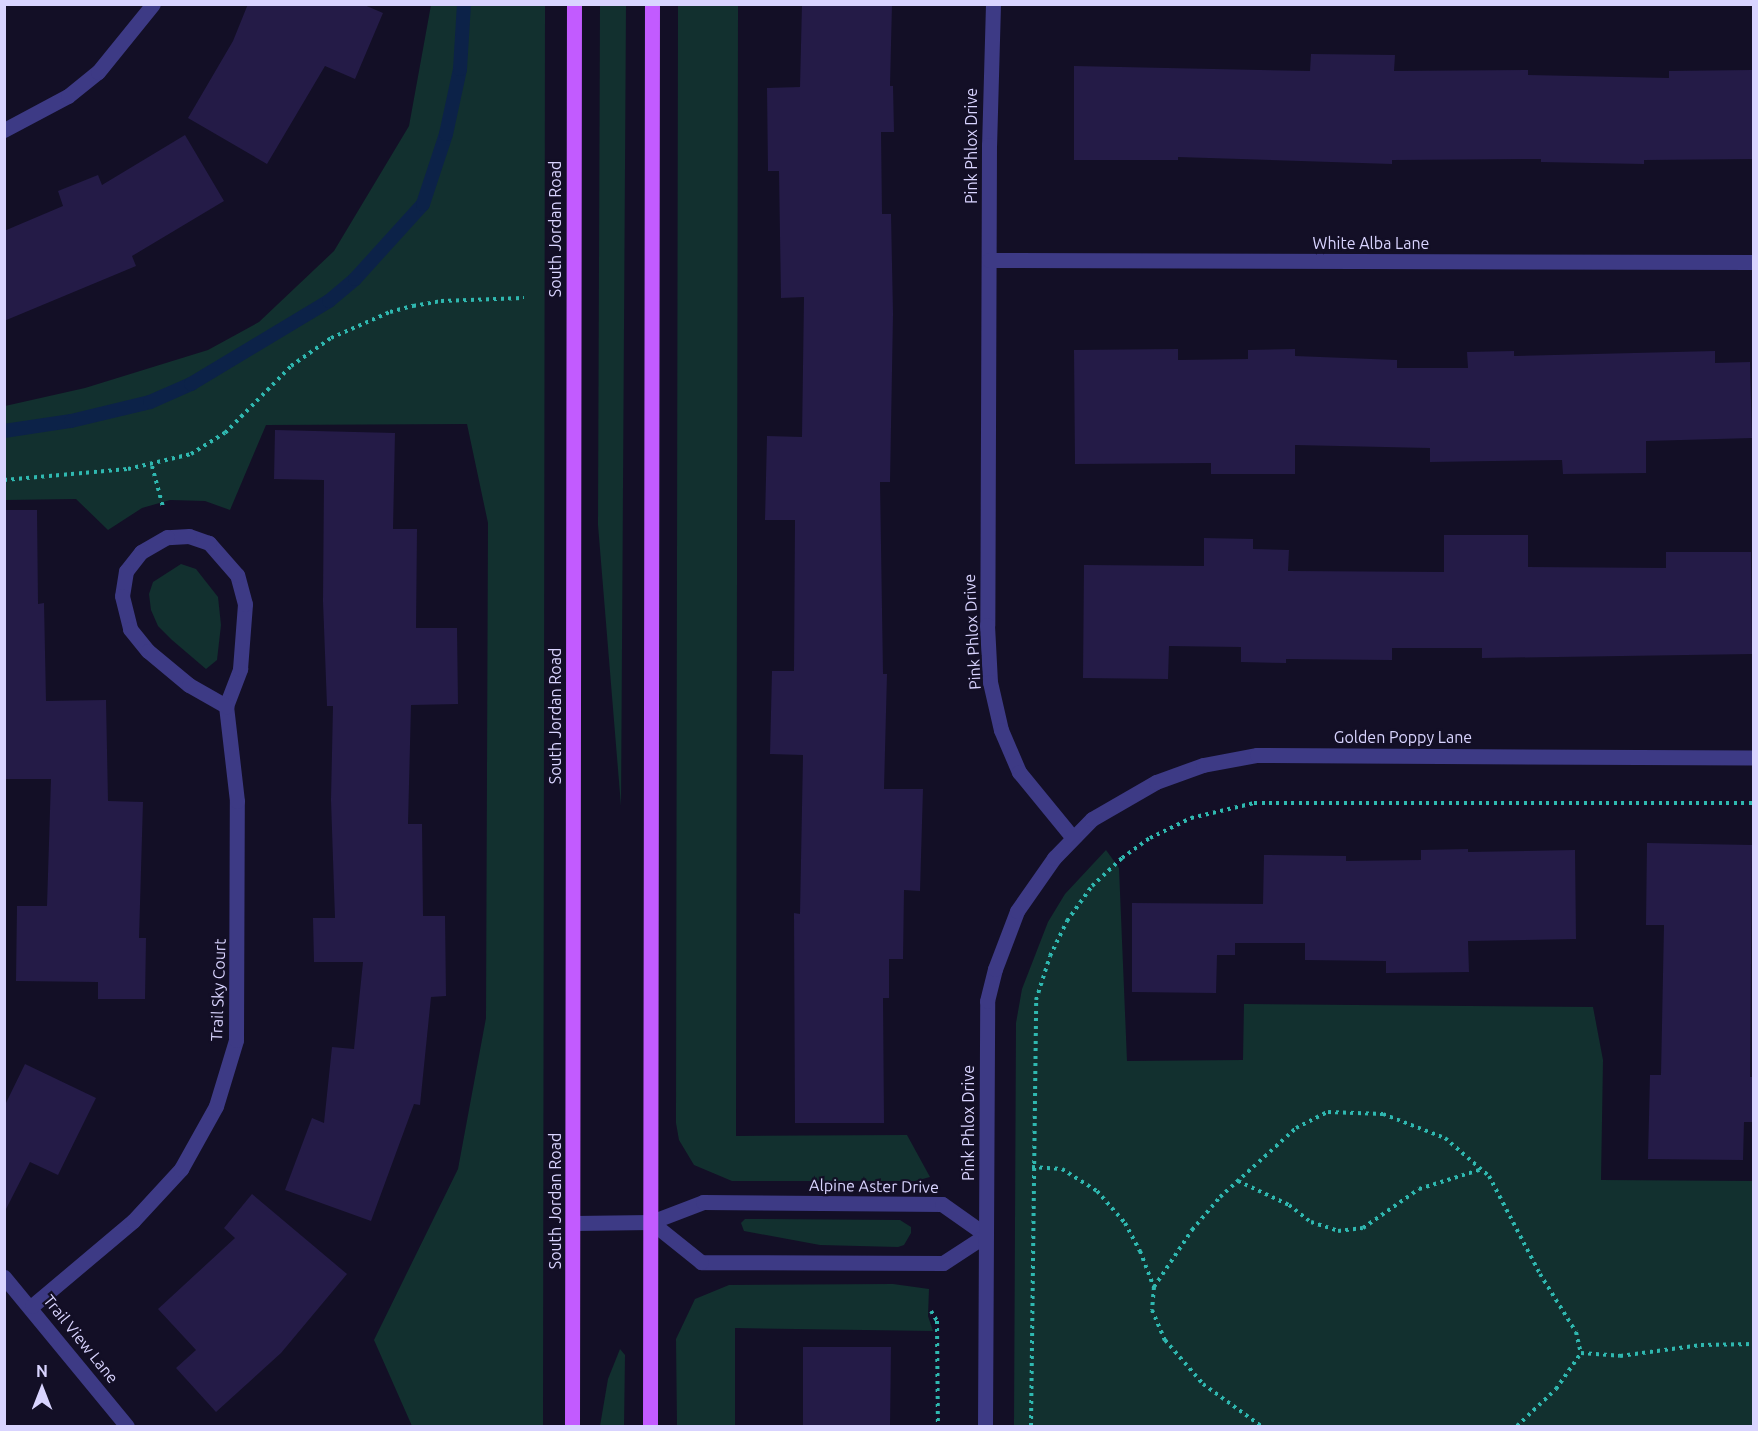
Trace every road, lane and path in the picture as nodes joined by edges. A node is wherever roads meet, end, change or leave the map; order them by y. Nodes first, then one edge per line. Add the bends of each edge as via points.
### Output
1 (153, 4) edge
2 (574, 4) edge
3 (652, 4) edge
4 (993, 4) edge
5 (4, 130) edge
6 (989, 260) junction
7 (1754, 262) edge
8 (524, 298) dead end
9 (152, 466) junction
10 (4, 480) edge
11 (163, 507) dead end
12 (226, 706) junction
13 (1754, 758) edge
14 (1754, 803) edge
15 (1073, 838) junction
16 (1032, 1167) junction
17 (1482, 1169) junction
18 (1238, 1181) junction
19 (651, 1222) junction
20 (574, 1223) junction
21 (986, 1235) junction
22 (4, 1277) edge
23 (1154, 1287) junction
24 (32, 1306) junction
25 (931, 1311) dead end
26 (1754, 1344) edge
27 (1581, 1353) junction
28 (127, 1426) edge
29 (572, 1426) edge
30 (650, 1426) edge
31 (938, 1426) edge
32 (985, 1426) edge
33 (1031, 1426) edge
34 (1261, 1426) edge
35 (1517, 1426) edge

1 - 5 street via 98,72 68,96
2 - 20 main road, South Jordan Road
3 - 19 main road
4 - 6 street, Pink Phlox Drive
6 - 7 street, White Alba Lane
6 - 15 street, Pink Phlox Drive via 990,682 1001,730 1019,772
8 - 9 path via 441,301 390,312 356,327 324,342 291,366 225,433
9 - 10 path
9 - 11 path
12 - 12 street via 240,669 243,638 245,604 237,575 209,543 189,536 167,537 141,552 126,571 122,596 130,629 148,651 189,685
12 - 24 street, Trail Sky Court via 234,746 237,801 238,1005 229,1072 182,1170 133,1221
13 - 15 street, Golden Poppy Lane via 1257,755 1203,765 1156,782 1092,819
14 - 16 path via 1263,802 1223,808 1174,825 1122,858 1092,886 1067,921 1050,956 1034,1014
15 - 21 street, Pink Phlox Drive via 1017,911 990,988 985,1033
16 - 23 path via 1062,1170 1097,1191 1134,1237
16 - 33 path
17 - 18 path via 1419,1189 1363,1228 1338,1231 1311,1222 1288,1205
17 - 18 path via 1464,1150 1431,1130 1383,1114 1337,1111 1317,1116 1296,1128
17 - 27 path via 1576,1332
18 - 23 path via 1192,1230
19 - 20 street, Alpine Aster Drive
19 - 21 street, Alpine Aster Drive via 703,1202 942,1203
19 - 21 street via 701,1262 944,1263
19 - 30 main road
20 - 29 main road, South Jordan Road
21 - 32 street, Pink Phlox Drive
22 - 24 street, Trail View Lane
23 - 34 path via 1152,1310 1171,1348 1203,1384
24 - 28 street, Trail View Lane
25 - 31 path via 937,1321
26 - 27 path via 1701,1345 1620,1356
27 - 35 path via 1556,1389

